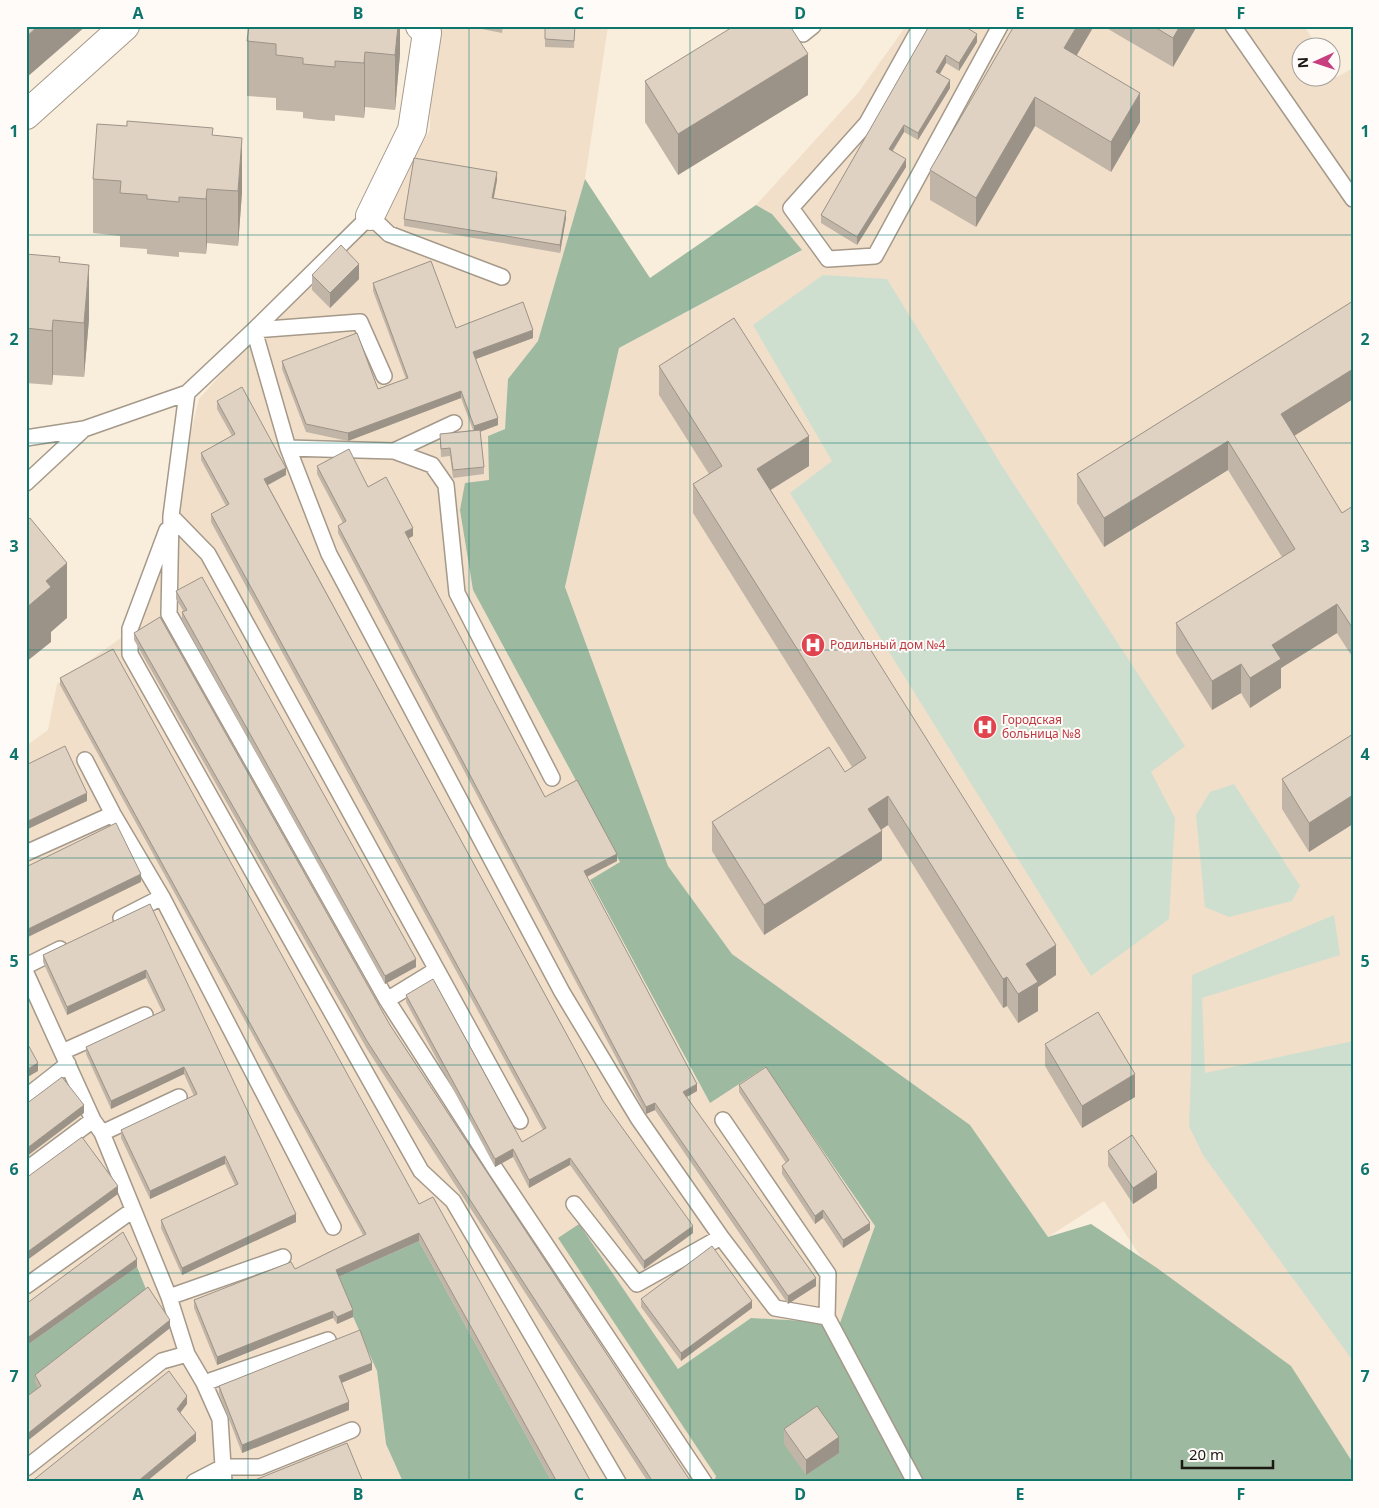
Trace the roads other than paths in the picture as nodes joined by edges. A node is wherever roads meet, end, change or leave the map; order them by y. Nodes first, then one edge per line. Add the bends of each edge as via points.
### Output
1 (125, 26) edge
2 (420, 26) edge
3 (799, 26) edge
4 (813, 26) edge
5 (921, 26) edge
6 (1000, 26) edge
7 (1233, 26) edge
8 (26, 115) edge
9 (1353, 199) edge
10 (370, 216) junction
11 (502, 276) dead end
12 (254, 330) junction
13 (384, 376) dead end
14 (187, 394) junction
15 (454, 423) dead end
16 (84, 429) junction
17 (26, 438) edge
18 (288, 448) junction
19 (394, 451) junction
20 (26, 483) edge
21 (172, 516) junction
22 (85, 760) dead end
23 (552, 778) dead end
24 (113, 814) junction
25 (26, 853) edge
26 (162, 898) junction
27 (111, 923) edge
28 (69, 945) edge
29 (26, 966) edge
30 (436, 970) junction
31 (26, 973) edge
32 (387, 1000) junction
33 (145, 1014) dead end
34 (65, 1058) junction
35 (26, 1097) edge
36 (179, 1097) dead end
37 (93, 1120) junction
38 (723, 1120) dead end
39 (520, 1121) dead end
40 (102, 1133) junction
41 (26, 1170) edge
42 (574, 1204) dead end
43 (132, 1210) junction
44 (332, 1227) dead end
45 (721, 1237) junction
46 (283, 1257) dead end
47 (26, 1286) edge
48 (169, 1297) junction
49 (827, 1317) junction
50 (328, 1340) dead end
51 (187, 1354) junction
52 (204, 1383) junction
53 (352, 1430) dead end
54 (26, 1468) edge
55 (224, 1474) edge
56 (194, 1482) edge
57 (618, 1482) edge
58 (704, 1482) edge
59 (915, 1482) edge

1 - 8 street
2 - 10 street via 427,33 412,130
3 - 4 lane via 803,34
5 - 6 lane via 867,123 791,208 828,259 875,256
7 - 9 lane
10 - 11 lane via 389,234
10 - 12 lane
12 - 13 lane via 360,322
12 - 14 lane
12 - 18 lane
14 - 16 lane
14 - 21 lane
15 - 19 lane
16 - 17 lane
16 - 20 lane
18 - 19 lane
18 - 45 lane via 329,554 562,992 638,1118
19 - 23 lane via 432,465 446,485 457,593
21 - 30 lane via 208,554
21 - 32 lane via 169,614
21 - 57 lane via 130,629 130,654 421,1171 453,1201
22 - 24 lane
24 - 25 lane
24 - 26 lane
26 - 27 lane
26 - 44 lane
28 - 29 lane
30 - 32 lane
30 - 39 lane
31 - 34 lane
32 - 58 lane
33 - 34 lane
34 - 35 lane
34 - 37 lane
36 - 40 lane
37 - 40 lane
37 - 41 lane
38 - 49 lane via 828,1274
40 - 43 lane
42 - 45 lane via 637,1284
43 - 47 lane
43 - 48 lane
45 - 49 lane via 775,1308
46 - 48 lane
48 - 51 lane
49 - 59 lane
50 - 52 lane
51 - 52 lane
51 - 54 lane via 162,1361
52 - 55 lane via 220,1419
53 - 55 lane via 260,1467
55 - 56 lane

